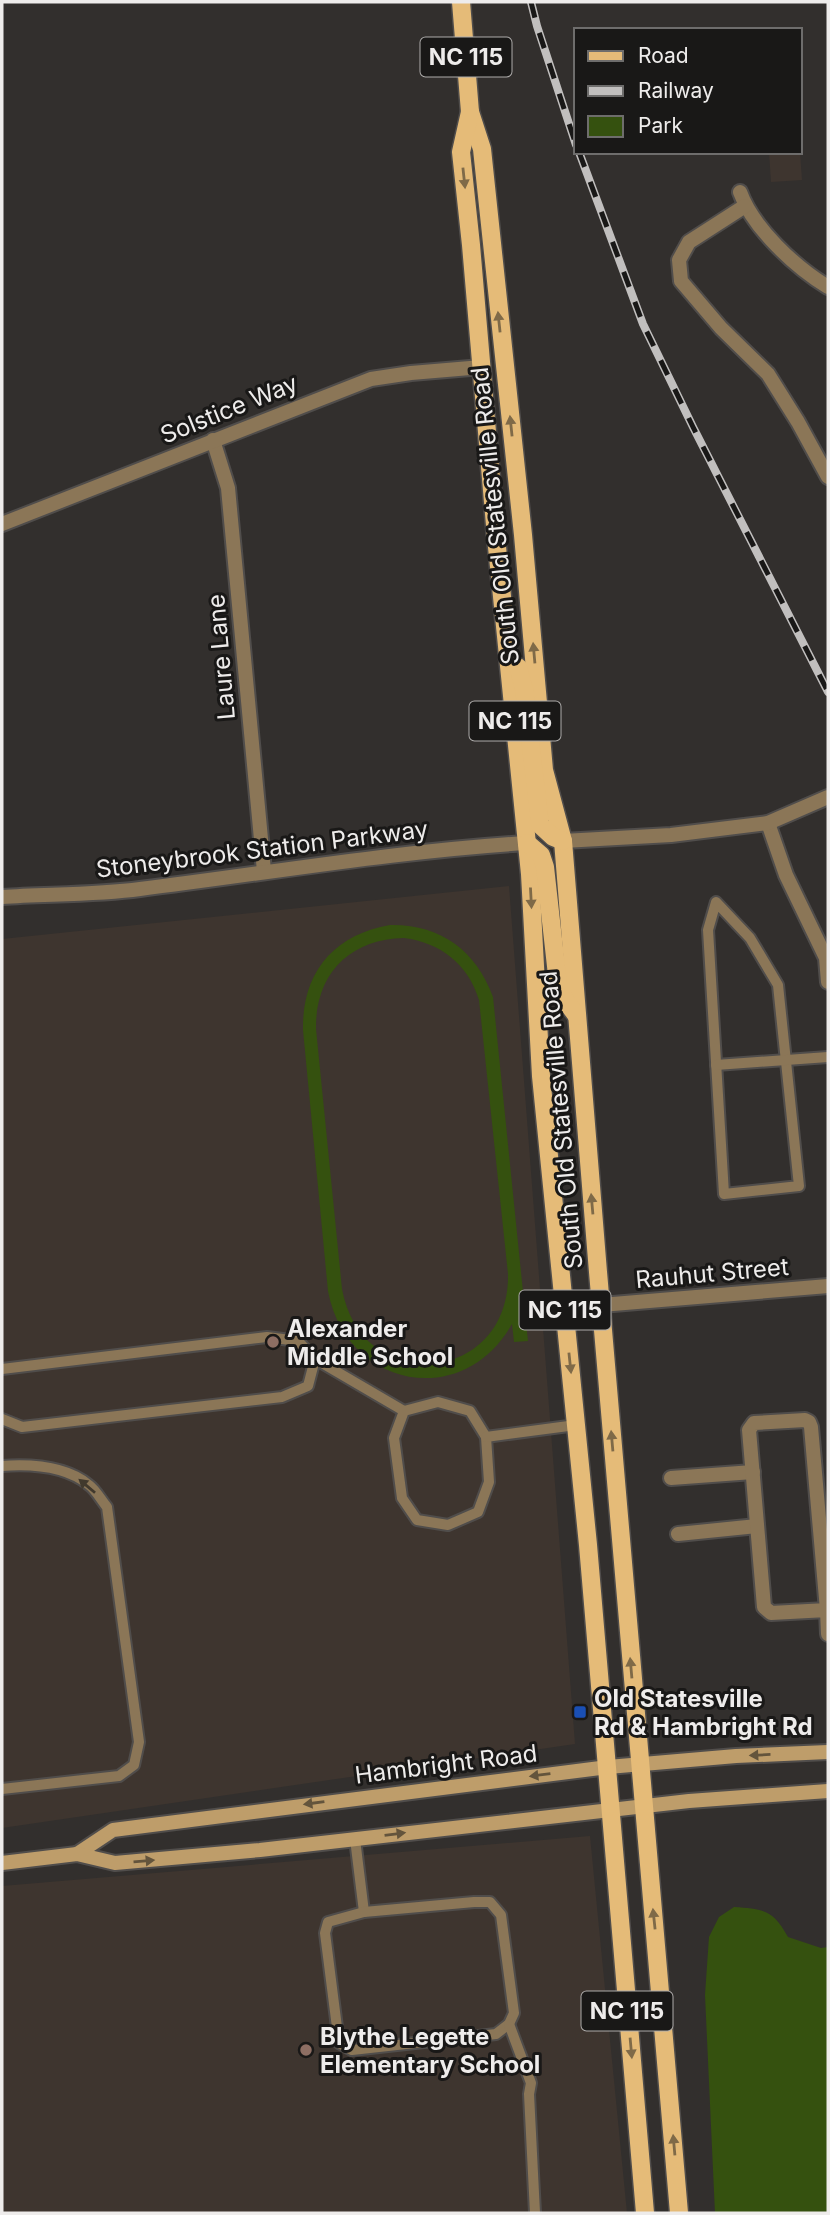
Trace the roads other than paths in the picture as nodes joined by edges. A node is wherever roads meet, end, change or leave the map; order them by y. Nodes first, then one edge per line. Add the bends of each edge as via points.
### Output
1 (461, 2) edge
2 (470, 111) junction
3 (828, 287) edge
4 (482, 367) junction
5 (213, 440) junction
6 (828, 477) edge
7 (2, 524) edge
8 (503, 616) junction
9 (828, 797) edge
10 (768, 823) junction
11 (563, 841) junction
12 (527, 843) junction
13 (264, 872) junction
14 (2, 897) edge
15 (828, 982) edge
16 (577, 1016) junction
17 (828, 1058) edge
18 (787, 1060) junction
19 (716, 1065) junction
20 (828, 1286) edge
21 (601, 1305) junction
22 (315, 1359) junction
23 (2, 1369) edge
24 (404, 1410) junction
25 (2, 1419) edge
26 (576, 1425) junction
27 (486, 1437) junction
28 (2, 1466) edge
29 (753, 1472) junction
30 (671, 1478) dead end
31 (757, 1527) junction
32 (678, 1534) dead end
33 (827, 1610) edge
34 (828, 1634) edge
35 (828, 1752) edge
36 (640, 1764) junction
37 (608, 1767) junction
38 (2, 1789) edge
39 (828, 1791) edge
40 (644, 1806) junction
41 (611, 1810) junction
42 (355, 1839) junction
43 (77, 1854) junction
44 (2, 1863) edge
45 (364, 1912) junction
46 (509, 2024) junction
47 (535, 2213) edge
48 (645, 2213) edge
49 (679, 2213) edge

1 - 2 main road, South Old Statesville Road / NC 115
2 -> 4 main road, South Old Statesville Road / NC 115 via 461,152
11 -> 2 main road, South Old Statesville Road / NC 115 via 544,770 482,149
3 - 6 street via 777,246 743,199 689,242 679,260 681,281 768,374
4 - 5 street, Solstice Way via 372,379
4 - 8 main road, South Old Statesville Road / NC 115
5 - 7 street, Solstice Way
5 - 13 street, Laure Lane via 229,488
8 - 11 main road via 524,689 540,825
8 - 12 main road, South Old Statesville Road / NC 115
9 - 10 street
10 - 11 street
10 - 15 street via 786,875 826,958
11 - 16 main road, South Old Statesville Road / NC 115
12 - 13 street, Stoneybrook Station Parkway
12 - 16 main road via 541,855 545,867 558,984
12 -> 26 main road, South Old Statesville Road / NC 115 via 541,1076
13 - 14 street, Stoneybrook Station Parkway via 137,889
21 -> 16 main road, South Old Statesville Road / NC 115
17 - 18 lane
18 - 19 lane
18 - 19 lane via 799,1186 724,1194
18 - 19 lane via 778,985 750,938 716,902 708,930
20 - 21 street, Rauhut Street
36 -> 21 main road, South Old Statesville Road / NC 115
22 - 23 lane via 298,1341 267,1337
22 - 24 lane
22 - 25 lane via 308,1386 282,1397 22,1427
24 - 27 lane via 438,1402 470,1411
24 - 27 lane via 394,1438 402,1498 417,1520 448,1525 478,1512 489,1482
26 - 27 lane
26 - 37 main road, South Old Statesville Road / NC 115
38 -> 28 lane via 119,1776 134,1765 138,1742 107,1507 91,1486 71,1473
29 - 30 street
29 - 31 street
29 - 33 street via 750,1426 809,1422
31 - 32 street
31 - 33 street via 766,1611
33 - 34 street
35 -> 36 main road, Hambright Road
36 - 37 main road, Hambright Road
36 - 40 main road, South Old Statesville Road / NC 115
37 - 41 main road, South Old Statesville Road / NC 115
37 -> 43 main road, Hambright Road via 113,1830
39 - 40 main road, Hambright Road
40 - 41 main road, Hambright Road
49 -> 40 main road, South Old Statesville Road / NC 115
42 -> 41 main road, Hambright Road
41 -> 48 main road, South Old Statesville Road / NC 115
43 -> 42 main road, Hambright Road via 115,1863
42 - 45 lane
43 - 44 main road, Hambright Road
45 - 46 lane via 490,1902 501,1915 514,2013
45 - 46 lane via 328,1922 325,1933 339,2043 352,2050 365,2049 496,2034
46 - 47 lane via 531,2082

